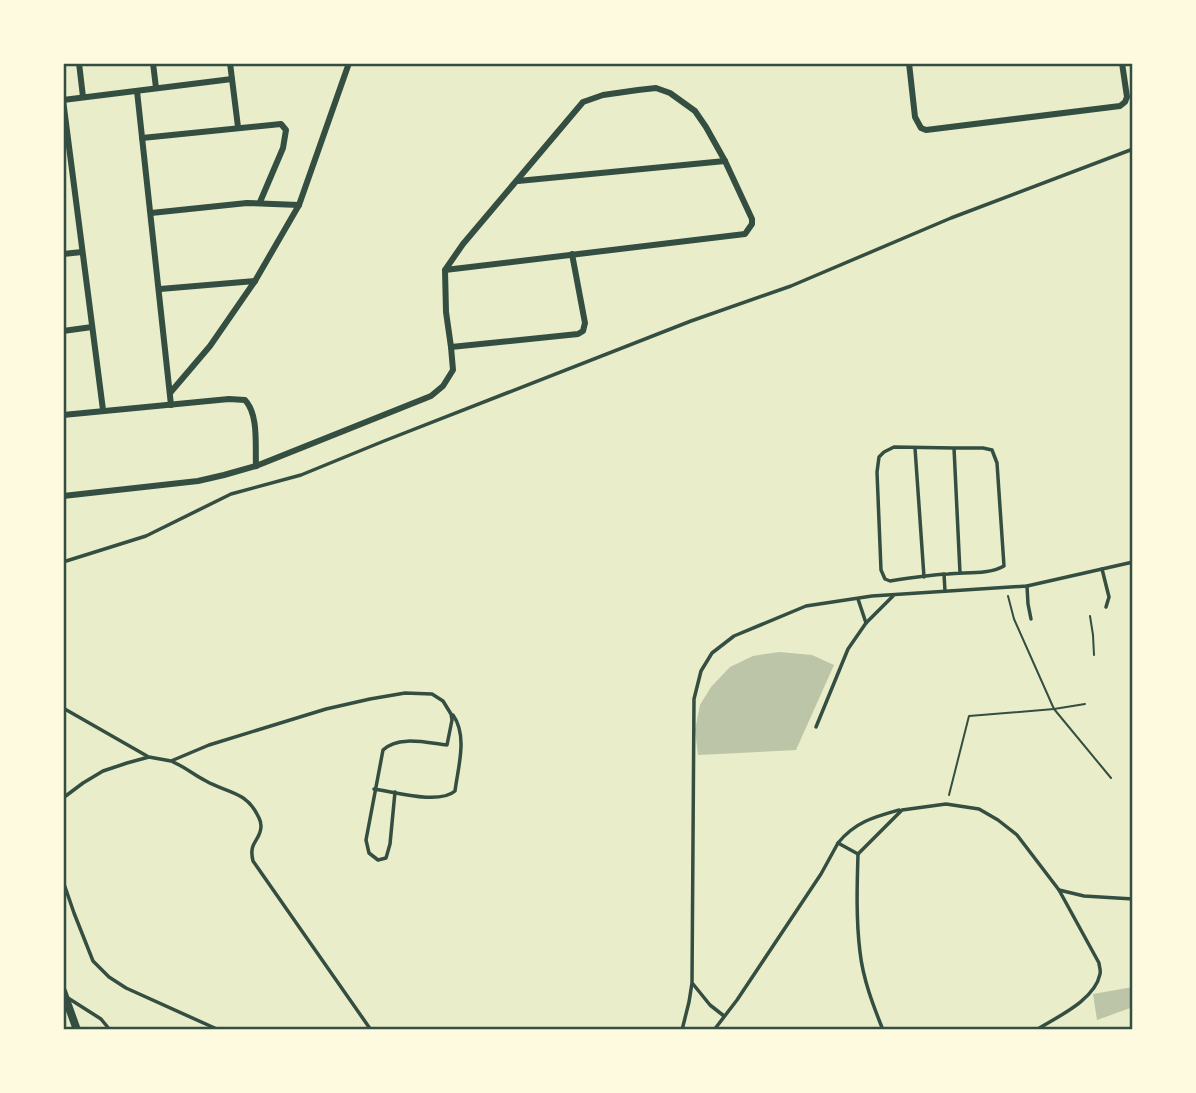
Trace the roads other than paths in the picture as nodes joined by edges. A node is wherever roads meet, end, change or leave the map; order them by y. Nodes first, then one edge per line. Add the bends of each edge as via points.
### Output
1 (79, 63) edge
2 (153, 63) edge
3 (230, 63) edge
4 (349, 63) edge
5 (909, 63) edge
6 (1122, 63) edge
7 (232, 79) junction
8 (156, 88) junction
9 (137, 91) junction
10 (83, 97) junction
11 (63, 100) edge
12 (238, 127) junction
13 (142, 138) junction
14 (1133, 149) edge
15 (726, 160) junction
16 (73, 176) junction
17 (63, 177) edge
18 (517, 181) junction
19 (260, 202) junction
20 (299, 205) junction
21 (151, 213) junction
22 (82, 252) junction
23 (63, 254) edge
24 (572, 254) junction
25 (444, 270) junction
26 (255, 281) junction
27 (160, 289) junction
28 (92, 327) junction
29 (63, 331) edge
30 (452, 347) junction
31 (170, 393) junction
32 (171, 405) junction
33 (103, 410) junction
34 (63, 415) edge
35 (954, 447) junction
36 (915, 448) junction
37 (256, 466) junction
38 (63, 496) edge
39 (63, 562) edge
40 (1133, 562) edge
41 (1102, 569) junction
42 (960, 573) junction
43 (944, 574) junction
44 (924, 576) junction
45 (1027, 586) junction
46 (945, 592) junction
47 (894, 594) junction
48 (858, 598) junction
49 (1106, 607) dead end
50 (1031, 619) dead end
51 (866, 623) junction
52 (63, 708) edge
53 (451, 714) junction
54 (816, 727) dead end
55 (149, 757) junction
56 (171, 761) junction
57 (374, 789) junction
58 (395, 792) junction
59 (63, 798) edge
60 (902, 810) junction
61 (838, 843) junction
62 (858, 854) junction
63 (63, 881) edge
64 (1059, 890) junction
65 (1133, 899) edge
66 (691, 983) junction
67 (64, 994) edge
68 (725, 1016) junction
69 (77, 1030) edge
70 (110, 1030) edge
71 (219, 1030) edge
72 (371, 1030) edge
73 (682, 1030) edge
74 (714, 1030) edge
75 (883, 1030) edge
76 (1036, 1030) edge

1 - 10 street
2 - 8 street
3 - 7 street
4 - 20 street
5 - 6 street via 915,117 926,130 1120,106 1127,97
7 - 8 street
7 - 12 street
8 - 9 street
9 - 10 street
9 - 13 street
10 - 11 street
11 - 16 street
12 - 13 street
12 - 19 street via 281,124 286,130
13 - 21 street
14 - 39 lane via 301,475 231,494 146,536
15 - 18 street
15 - 18 street via 695,111 656,88 603,95 583,103
15 - 24 street via 752,219 745,234
16 - 17 street
16 - 22 street
18 - 25 street
19 - 20 street
19 - 21 street
20 - 26 street
21 - 27 street
22 - 23 street
22 - 28 street
24 - 25 street
24 - 30 street via 586,323 578,334
25 - 30 street
26 - 27 street
26 - 31 street
27 - 31 street
28 - 29 street
28 - 33 street
30 - 37 street via 453,370 431,397
31 - 32 street
32 - 33 street
32 - 37 street via 245,400 254,425
33 - 34 street
35 - 36 lane
35 - 42 lane
35 - 42 lane via 992,450 997,463 1004,566
36 - 44 lane
36 - 44 lane via 894,447 879,457 881,570 890,581
37 - 38 street via 198,481
40 - 41 lane
41 - 45 lane
41 - 49 lane via 1109,597
42 - 43 lane
43 - 44 lane
43 - 46 lane
45 - 46 lane
45 - 50 lane
46 - 47 lane
47 - 48 lane
47 - 51 lane
48 - 51 lane
48 - 66 lane via 806,606 734,636 712,653 701,671 693,715
51 - 54 lane via 848,649
52 - 55 lane
53 - 56 lane via 432,694 405,693 326,709
53 - 57 lane via 447,745 389,743 383,750
53 - 58 lane via 461,741 455,791 435,798
55 - 56 lane
55 - 59 lane via 103,771
56 - 72 lane via 237,793 254,808 261,823 252,845 253,861
57 - 58 lane
57 - 58 lane via 366,840 369,853 378,860 386,858 390,844
60 - 61 lane via 861,823
60 - 62 lane
60 - 64 lane via 946,804 979,809 1017,835
61 - 62 lane
61 - 68 lane
62 - 75 lane via 860,953
63 - 71 lane via 93,961 109,977
64 - 65 lane
64 - 76 lane via 1099,962 1100,974 1085,998
66 - 68 lane
66 - 73 lane
67 - 69 street
67 - 70 lane
68 - 74 lane

